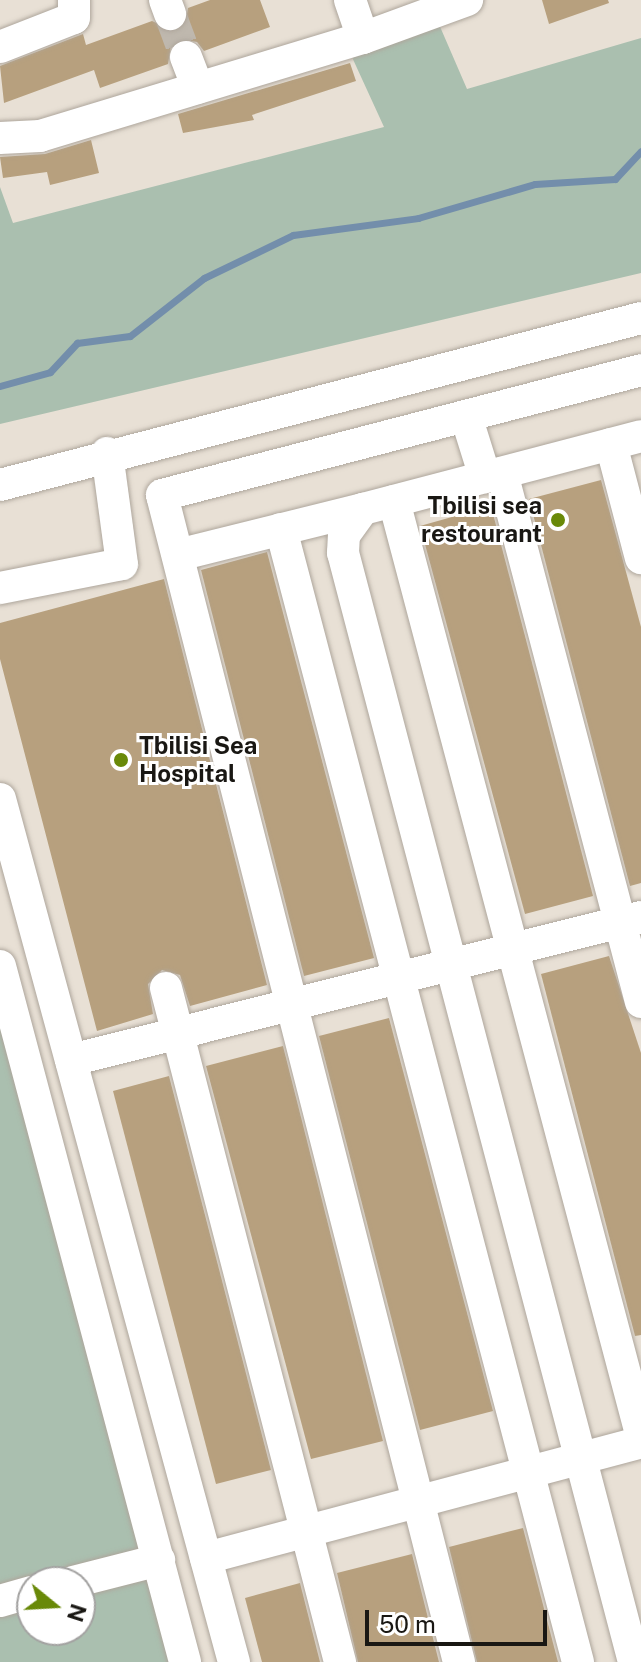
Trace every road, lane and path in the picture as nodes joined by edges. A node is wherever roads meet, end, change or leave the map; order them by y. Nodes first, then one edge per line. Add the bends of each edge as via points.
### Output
1 (74, 0) edge
2 (350, 0) edge
3 (450, 2) edge
4 (363, 38) junction
5 (0, 47) edge
6 (186, 57) tunnel mouth
7 (198, 88) junction
8 (0, 138) edge
9 (641, 318) edge
10 (641, 370) edge
11 (466, 416) junction
12 (626, 440) edge
13 (107, 453) junction
14 (494, 475) junction
15 (0, 485) edge
16 (394, 501) junction
17 (363, 509) junction
18 (281, 529) junction
19 (178, 555) junction
20 (641, 558) edge
21 (0, 588) edge
22 (0, 799) edge
23 (631, 920) edge
24 (513, 949) junction
25 (451, 964) junction
26 (0, 966) edge
27 (398, 978) junction
28 (166, 988) dead end
29 (641, 1002) edge
30 (292, 1004) junction
31 (177, 1033) junction
32 (71, 1060) junction
33 (641, 1434) edge
34 (641, 1442) edge
35 (580, 1457) junction
36 (528, 1471) junction
37 (418, 1501) junction
38 (307, 1531) junction
39 (206, 1558) junction
40 (159, 1560) junction
41 (96, 1576) edge
42 (185, 1662) edge
43 (234, 1662) edge
44 (340, 1662) edge
45 (459, 1662) edge
46 (578, 1662) edge
47 (634, 1662) edge

1 - 5 street via 74,18
2 - 4 street
3 - 4 street
4 - 7 street
6 - 7 street
7 - 8 street via 40,136
9 - 13 street
10 - 11 street
11 - 14 street
11 - 19 street via 162,495
12 - 14 street
12 - 20 street
13 - 15 street
13 - 21 street via 122,564
14 - 16 street
14 - 23 street
16 - 17 street
16 - 24 street
17 - 18 street
17 - 25 street via 344,535 343,553
18 - 19 street
18 - 27 street
19 - 30 street
22 - 32 street
23 - 24 street
23 - 29 street
24 - 25 street
24 - 33 street
25 - 27 street
25 - 35 street
26 - 40 street
27 - 30 street
27 - 36 street
28 - 31 street
30 - 31 street
30 - 37 street
31 - 32 street
31 - 38 street
32 - 39 street
34 - 35 street
35 - 36 street
35 - 47 street
36 - 37 street
36 - 46 street
37 - 38 street
37 - 45 street
38 - 39 street
38 - 44 street
39 - 43 street
40 - 41 street
40 - 42 street

